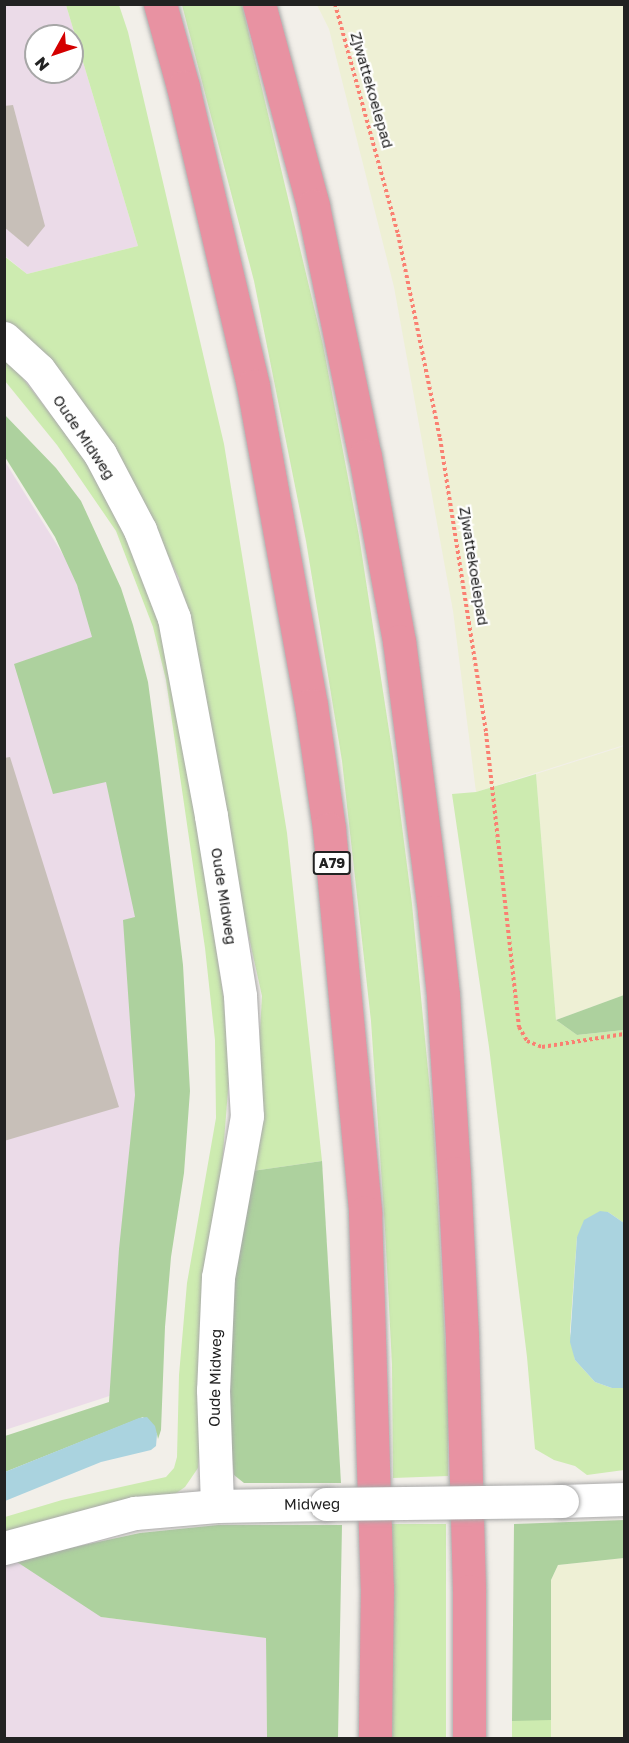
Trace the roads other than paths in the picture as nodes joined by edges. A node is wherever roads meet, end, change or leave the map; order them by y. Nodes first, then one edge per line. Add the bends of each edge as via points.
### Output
1 (160, 4) edge
2 (259, 4) edge
3 (4, 338) edge
4 (624, 1499) edge
5 (217, 1506) junction
6 (4, 1548) edge
7 (375, 1738) edge
8 (469, 1738) edge

1 - 7 highway, A79 via 253,386 311,705 329,829 364,1212 377,1587
2 - 8 highway via 313,206 365,456 399,641 434,912 462,1326
3 - 5 street, Oude Midweg via 39,370 100,454 140,530 174,618 211,816 240,996 247,1116 218,1277 213,1389
4 - 5 street, Midweg, bridge
5 - 6 street, Midweg via 135,1513

